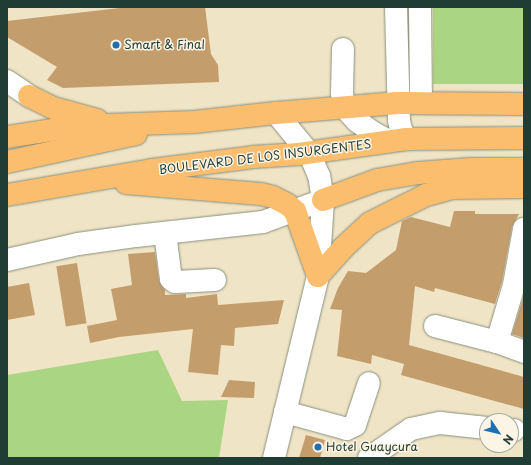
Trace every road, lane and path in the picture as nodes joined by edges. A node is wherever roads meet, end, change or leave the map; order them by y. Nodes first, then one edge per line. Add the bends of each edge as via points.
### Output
1 (396, 7) edge
2 (420, 7) edge
3 (343, 49) dead end
4 (7, 81) edge
5 (29, 96) joint
6 (398, 103) junction
7 (421, 103) junction
8 (524, 104) edge
9 (344, 108) junction
10 (276, 113) junction
11 (194, 122) junction
12 (116, 125) junction
13 (7, 137) edge
14 (524, 138) edge
15 (398, 140) junction
16 (309, 153) junction
17 (7, 162) edge
18 (524, 169) edge
19 (91, 180) junction
20 (524, 187) edge
21 (7, 195) edge
22 (323, 200) junction
23 (295, 211) junction
24 (524, 228) edge
25 (165, 233) junction
26 (7, 260) edge
27 (318, 276) junction
28 (215, 280) dead end
29 (519, 286) edge
30 (434, 326) dead end
31 (497, 342) junction
32 (524, 352) edge
33 (368, 383) dead end
34 (285, 412) junction
35 (479, 427) edge
36 (279, 457) edge
37 (369, 458) edge

1 - 6 street
2 - 7 street
3 - 9 street
4 - 5 street
5 - 12 main road via 54,108
6 - 7 main road
6 - 9 main road
6 - 15 street via 401,130
7 - 8 main road
9 - 10 main road
9 - 15 street via 362,125
10 - 11 main road
10 - 16 street
11 - 12 main road
11 - 17 main road
12 - 13 main road via 78,126
14 - 15 main road, BOULEVARD DE LOS INSURGENTES
15 - 16 main road, BOULEVARD DE LOS INSURGENTES
16 - 19 main road, BOULEVARD DE LOS INSURGENTES via 253,157
16 - 22 street via 319,176
18 - 22 main road via 418,173 377,180
19 - 21 main road, BOULEVARD DE LOS INSURGENTES
19 - 23 main road via 261,194 273,197
20 - 27 main road via 453,188 426,195 370,223
22 - 23 street
22 - 27 street
23 - 25 street via 263,222
23 - 27 main road
24 - 29 street
25 - 26 street via 78,244
25 - 28 street via 172,279 175,282
27 - 34 street
29 - 31 street
30 - 31 street
31 - 32 street
33 - 34 street via 354,425 347,429
34 - 36 street
35 - 37 street via 440,423 411,429

